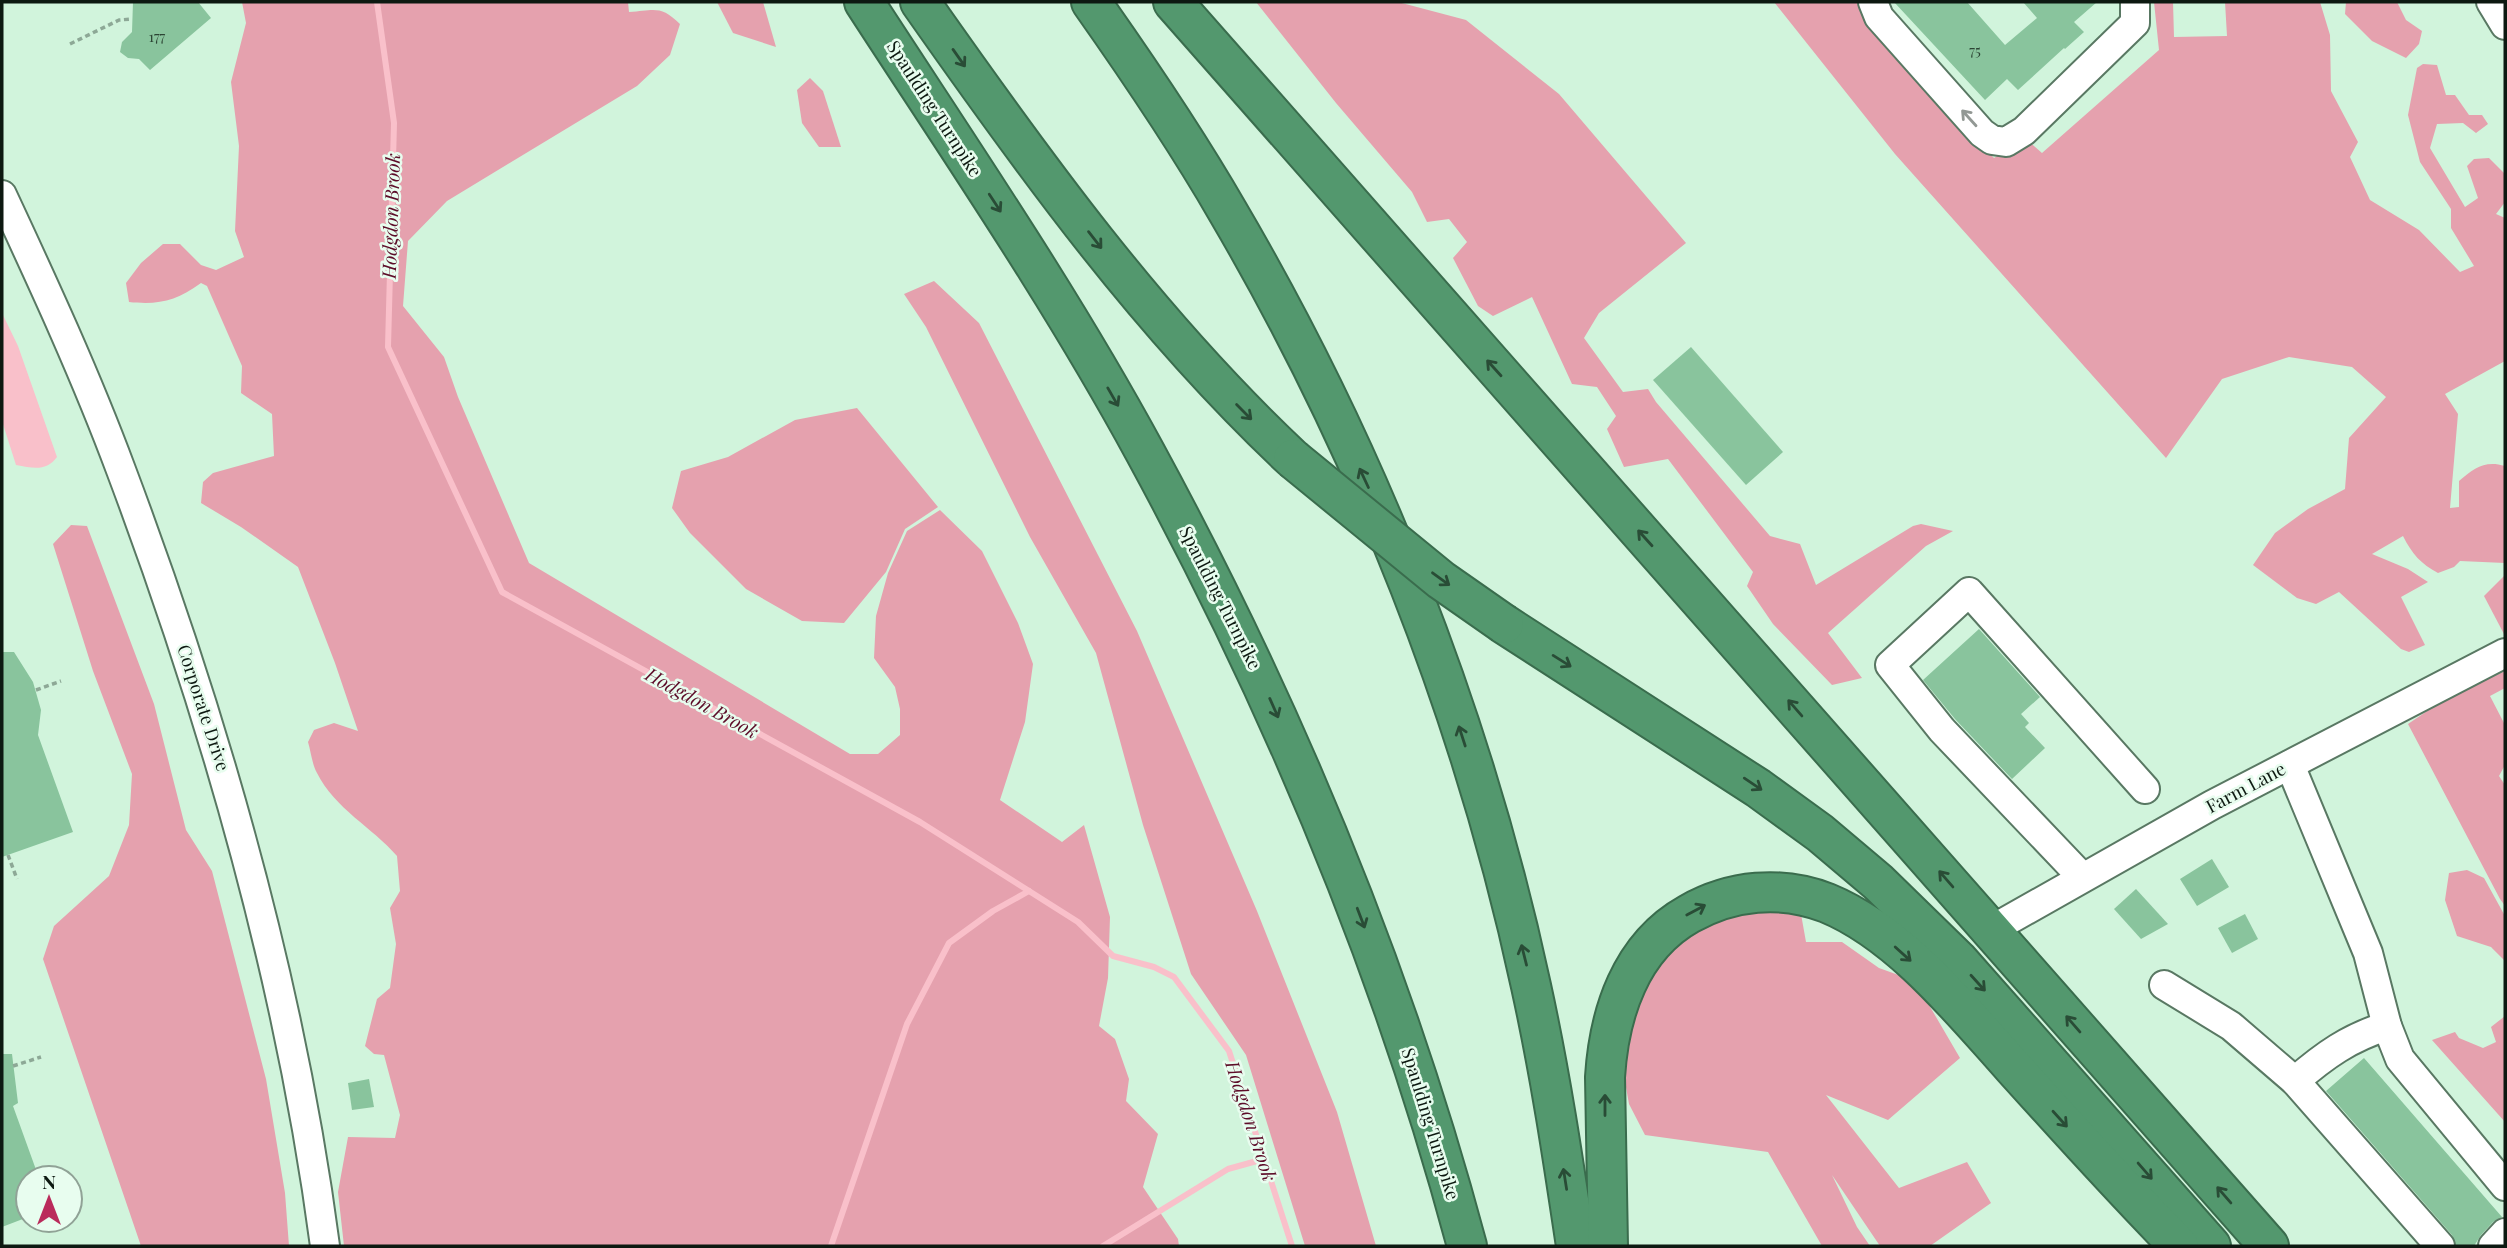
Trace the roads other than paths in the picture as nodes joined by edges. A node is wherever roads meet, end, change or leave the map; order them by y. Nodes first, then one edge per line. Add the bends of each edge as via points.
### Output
1 (864, 2) edge
2 (920, 2) edge
3 (1091, 2) edge
4 (1173, 2) edge
5 (1200, 2) edge
6 (1873, 2) edge
7 (2135, 2) edge
8 (2491, 2) edge
9 (2505, 24) edge
10 (2, 195) edge
11 (1393, 253) junction
12 (2505, 653) edge
13 (2290, 765) junction
14 (2145, 789) dead end
15 (2082, 877) junction
16 (1991, 930) junction
17 (2164, 985) dead end
18 (2387, 1026) junction
19 (2295, 1081) junction
20 (2505, 1186) edge
21 (2505, 1233) edge
22 (325, 1246) edge
23 (1467, 1246) edge
24 (1576, 1246) edge
25 (1608, 1246) edge
26 (2179, 1246) edge
27 (2211, 1246) edge
28 (2269, 1246) edge
29 (2440, 1246) edge
30 (2493, 1246) edge

1 -> 23 highway, Spaulding Turnpike via 1027,254 1144,449 1249,654 1312,794 1371,946
2 -> 27 highway, bridge via 1018,141 1160,322 1237,406 1293,459 1431,572 1758,788 1878,882 1958,960
24 -> 3 highway via 1545,1056 1512,909 1472,766 1397,553 1334,413 1247,245 1189,147
4 - 11 highway
5 - 11 highway
7 -> 6 street via 2135,23 2017,138 2006,142 1982,133 1879,17
8 - 9 street
10 - 22 street, Corporate Drive via 121,469 220,760 270,950
16 -> 11 highway
12 - 13 street, Farm Lane
13 - 15 street, Farm Lane
13 - 18 street via 2368,953
14 - 15 street via 1969,592 1890,665 1942,730
15 - 16 street, Farm Lane
28 -> 16 highway
17 - 19 street via 2231,1026
18 - 19 street via 2357,1035
18 - 20 street via 2400,1059
19 - 29 street
21 - 30 street
25 -> 26 highway via 1606,1052 1623,989 1666,930 1707,904 1754,892 1802,895 1826,902 1889,941 1932,980

